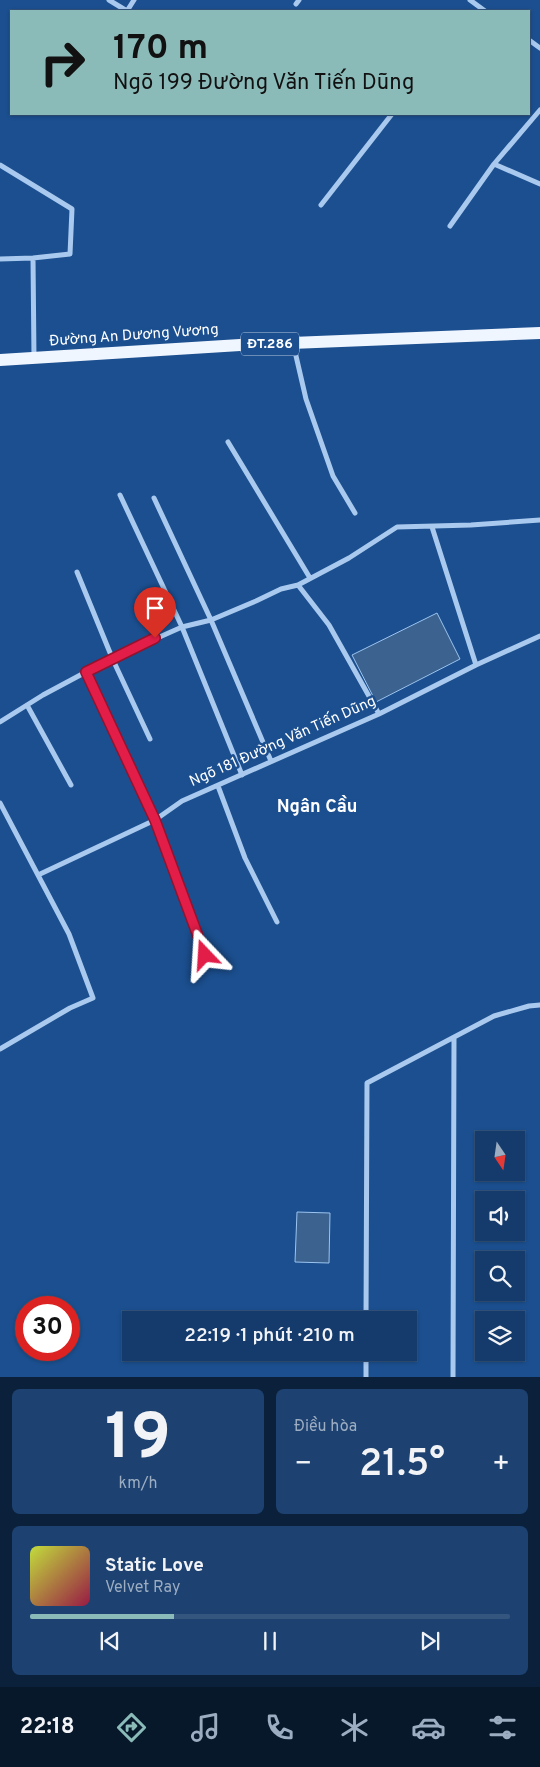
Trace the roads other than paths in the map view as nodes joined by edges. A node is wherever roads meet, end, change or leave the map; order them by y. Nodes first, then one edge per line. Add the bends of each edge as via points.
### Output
1 (108, 0) edge
2 (470, 0) edge
3 (477, 5) junction
4 (125, 10) edge
5 (473, 10) edge
6 (484, 10) edge
7 (540, 110) edge
8 (391, 115) edge
9 (494, 164) junction
10 (0, 165) edge
11 (540, 184) edge
12 (321, 205) dead end
13 (450, 226) dead end
14 (33, 258) junction
15 (0, 259) edge
16 (540, 333) edge
17 (293, 343) junction
18 (34, 358) junction
19 (0, 360) edge
20 (228, 442) dead end
21 (120, 496) dead end
22 (154, 498) dead end
23 (355, 513) dead end
24 (540, 520) edge
25 (432, 527) junction
26 (77, 572) dead end
27 (310, 578) junction
28 (298, 585) junction
29 (210, 620) junction
30 (182, 627) junction
31 (540, 636) edge
32 (112, 660) junction
33 (476, 665) junction
34 (86, 672) junction
35 (27, 705) junction
36 (379, 714) junction
37 (0, 722) edge
38 (150, 739) dead end
39 (270, 761) junction
40 (242, 775) junction
41 (71, 785) dead end
42 (218, 786) junction
43 (0, 803) edge
44 (155, 820) junction
45 (38, 875) junction
46 (277, 922) dead end
47 (205, 955) dead end
48 (540, 1005) edge
49 (454, 1038) junction
50 (0, 1049) edge
51 (366, 1311) edge
52 (366, 1361) edge
53 (366, 1377) edge
54 (452, 1377) edge

1 - 4 street
2 - 3 street
3 - 5 street
3 - 6 street
7 - 9 street
8 - 12 street
9 - 11 street
9 - 13 street
10 - 14 street via 72,210 70,254
14 - 15 street
14 - 18 street
16 - 17 main road, Đường An Dương Vương / ĐT.286
17 - 18 main road, Đường An Dương Vương / ĐT.286
17 - 23 street via 306,399 333,476
18 - 19 main road, Đường An Dương Vương / ĐT.286
20 - 27 street
21 - 30 street
22 - 29 street
24 - 25 street
25 - 27 street via 397,527
25 - 33 street
26 - 32 street
27 - 28 street
28 - 29 street via 281,589
28 - 36 street via 329,625
29 - 30 street
29 - 39 street
30 - 32 street
30 - 40 street
31 - 33 street, Ngõ 181 Đường Văn Tiến Dũng
32 - 34 street
32 - 38 street
33 - 36 street, Ngõ 181 Đường Văn Tiến Dũng
34 - 35 street
34 - 44 street
35 - 37 street
35 - 41 street
36 - 39 street, Ngõ 181 Đường Văn Tiến Dũng
39 - 40 street, Ngõ 181 Đường Văn Tiến Dũng
40 - 42 street, Ngõ 181 Đường Văn Tiến Dũng
42 - 44 street, Ngõ 181 Đường Văn Tiến Dũng via 182,801
42 - 46 street via 246,858
43 - 45 street
44 - 45 street, Ngõ 181 Đường Văn Tiến Dũng
44 - 47 street
45 - 50 street via 69,934 93,998
48 - 49 street via 494,1016
49 - 51 street via 367,1083
49 - 54 street
52 - 53 street

